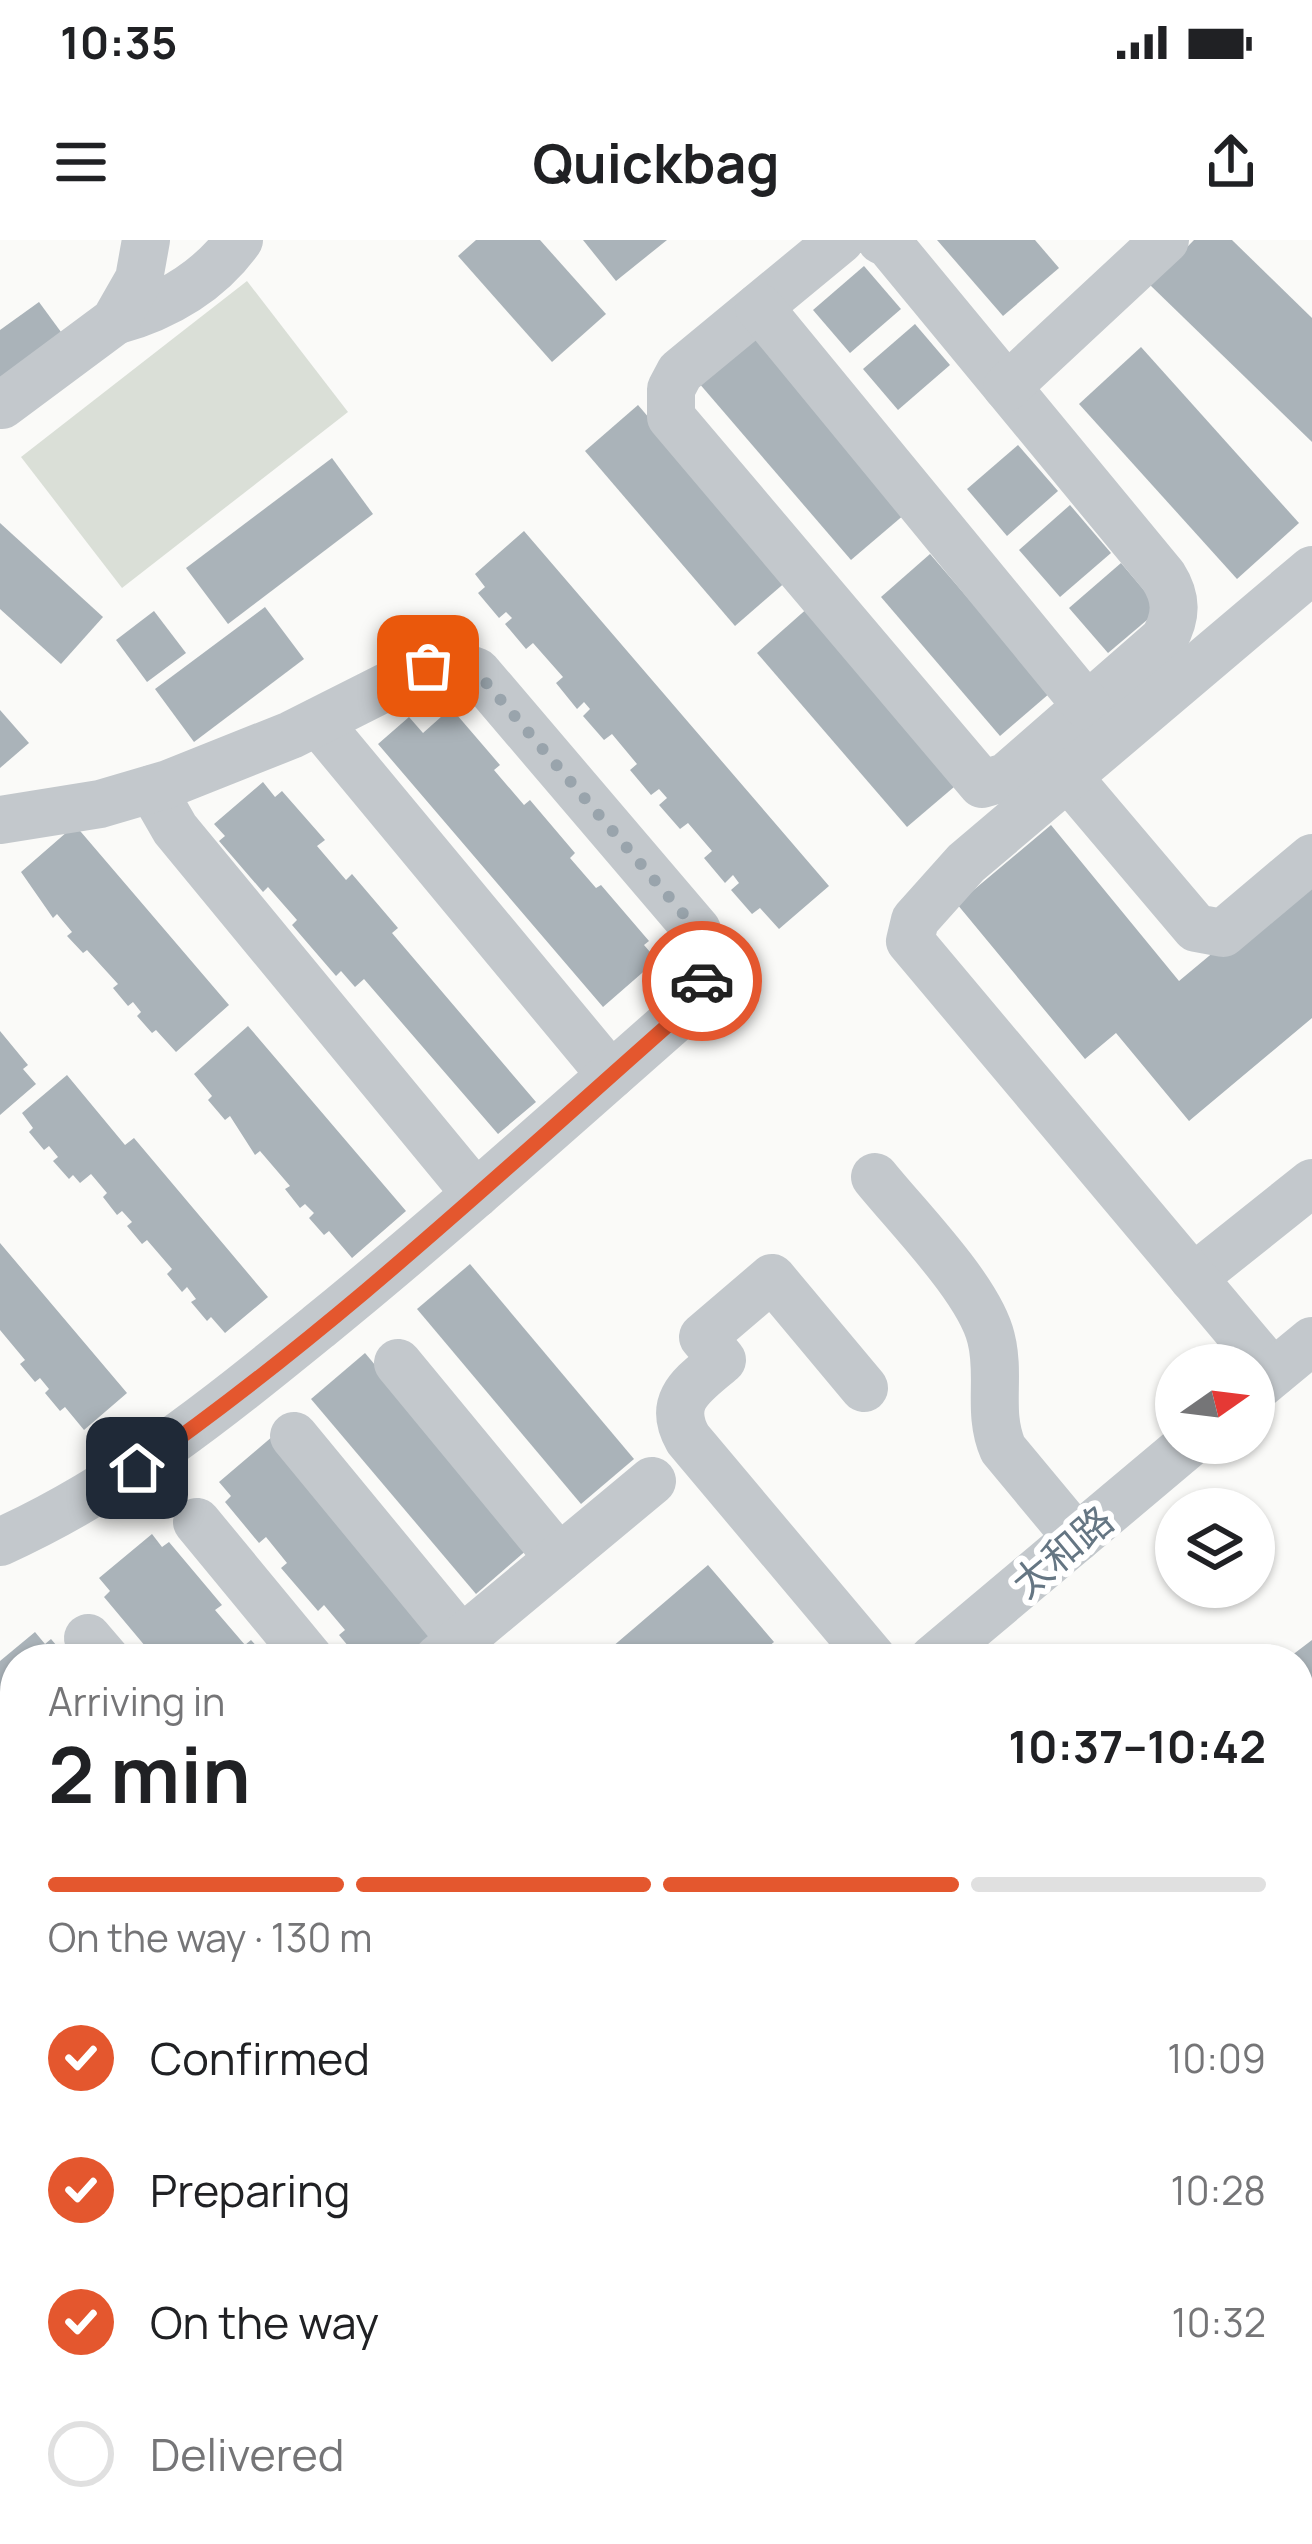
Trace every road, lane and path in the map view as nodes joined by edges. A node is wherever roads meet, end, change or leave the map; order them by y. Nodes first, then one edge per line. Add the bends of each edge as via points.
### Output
1 (146, 240) edge
2 (238, 240) edge
3 (840, 240) edge
4 (880, 240) edge
5 (1165, 240) edge
6 (759, 307) junction
7 (116, 321) junction
8 (1007, 387) junction
9 (2, 405) edge
10 (1312, 570) edge
11 (1088, 706) junction
12 (318, 722) junction
13 (1068, 777) junction
14 (152, 789) junction
15 (0, 820) edge
16 (1312, 858) edge
17 (611, 1075) junction
18 (875, 1177) dead end
19 (1312, 1183) edge
20 (476, 1194) junction
21 (1193, 1278) junction
22 (1312, 1341) edge
23 (1238, 1344) edge
24 (398, 1363) dead end
25 (1275, 1371) edge
26 (864, 1388) dead end
27 (294, 1436) dead end
28 (1165, 1464) edge
29 (652, 1481) dead end
30 (196, 1522) dead end
31 (1078, 1538) junction
32 (0, 1542) edge
33 (559, 1558) junction
34 (298, 1644) edge
35 (446, 1644) edge
36 (456, 1644) edge
37 (860, 1644) edge
38 (951, 1644) edge

1 - 7 street via 139,279
2 - 7 street via 191,288
3 - 6 street
4 - 8 street
5 - 8 street
6 - 11 street
6 - 11 street via 680,372 671,417 982,784 1006,777
7 - 9 street
8 - 11 street via 1174,598 1164,639
10 - 13 street
12 - 14 street
12 - 17 street
12 - 17 street via 413,671 444,664 477,672 697,930 704,972 693,1003
13 - 16 street via 1196,928 1223,933
13 - 21 street via 965,863 915,920 910,941
14 - 15 street
14 - 20 street via 175,829
17 - 20 street
18 - 31 street via 979,1306 995,1356 997,1435
19 - 21 street
20 - 32 street via 189,1432 83,1501
21 - 23 street
22 - 25 street
24 - 33 street
26 - 37 street via 772,1278 703,1337 722,1360 684,1392 678,1412 688,1439
27 - 35 street
28 - 31 street, 太和路
29 - 33 street
30 - 34 street
31 - 38 street, 太和路
33 - 36 street

